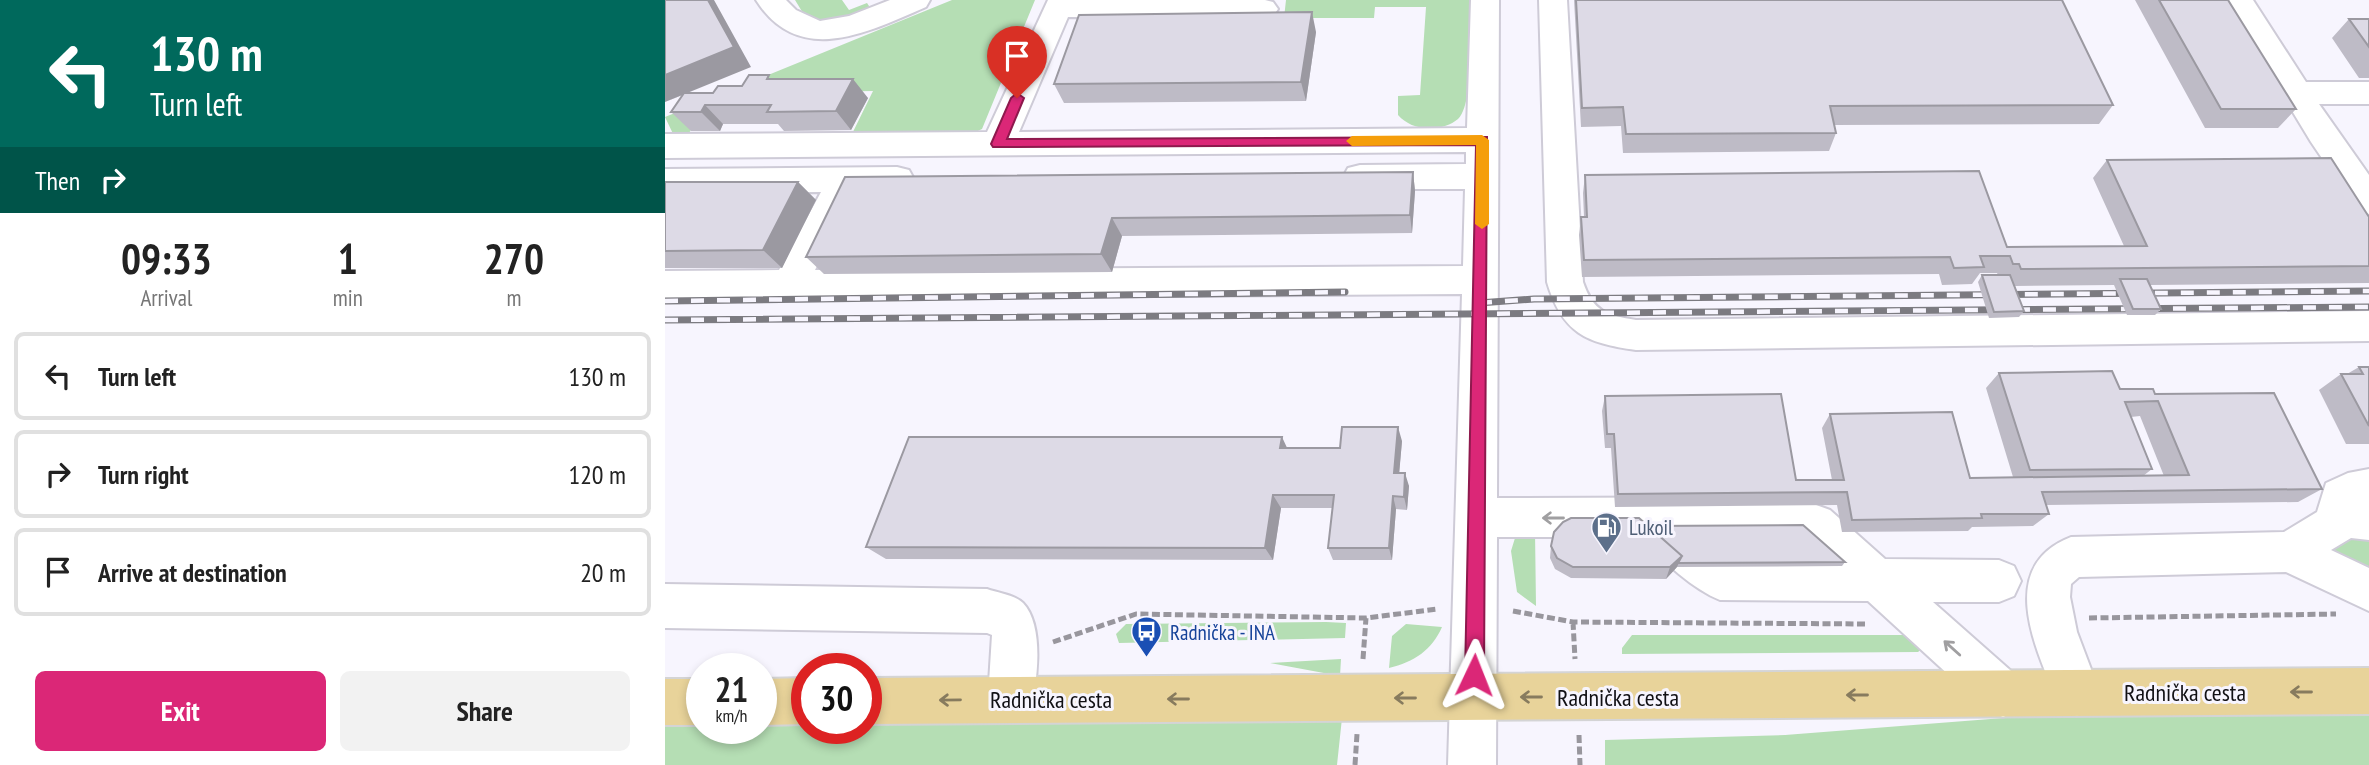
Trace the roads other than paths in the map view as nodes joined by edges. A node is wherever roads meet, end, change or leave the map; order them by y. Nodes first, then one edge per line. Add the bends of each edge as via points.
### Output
1 (770, 0) edge
2 (916, 0) edge
3 (1485, 0) edge
4 (1552, 0) edge
5 (2239, 0) edge
6 (884, 6) edge
7 (1263, 9) dead end
8 (2297, 93) junction
9 (2369, 93) edge
10 (1482, 140) junction
11 (1248, 141) junction
12 (998, 144) junction
13 (665, 146) edge
14 (1483, 176) junction
15 (1243, 177) edge
16 (1323, 177) edge
17 (926, 179) edge
18 (844, 180) junction
19 (665, 181) edge
20 (2369, 201) edge
21 (1481, 280) junction
22 (665, 285) edge
23 (790, 285) junction
24 (2369, 326) edge
25 (2369, 488) edge
26 (1665, 517) junction
27 (1744, 517) junction
28 (1476, 518) junction
29 (2352, 521) edge
30 (2289, 552) junction
31 (1796, 580) junction
32 (1878, 581) junction
33 (1999, 581) dead end
34 (2355, 602) edge
35 (665, 606) edge
36 (2369, 691) edge
37 (2077, 693) junction
38 (2003, 694) junction
39 (1473, 697) junction
40 (1011, 699) junction
41 (882, 701) edge
42 (665, 702) edge
43 (686, 702) edge
44 (1472, 765) edge

1 - 6 street via 784,19 810,30 848,27
2 - 6 street
3 - 10 street
4 - 24 street via 1565,282 1576,311 1603,331 1636,335
5 - 8 street
7 - 12 street via 1056,7
8 - 9 street
8 - 20 street
10 - 11 street
10 - 14 street
11 - 12 street
11 - 15 street
12 - 13 street
14 - 16 street
14 - 21 street
17 - 18 street
18 - 19 street
18 - 23 street
21 - 23 street
21 - 28 street
22 - 23 street
25 - 29 street via 2341,496
26 - 27 street
26 -> 28 street
26 - 31 street via 1720,579
27 - 31 street
27 - 32 street via 1794,517 1815,524
28 - 39 street
29 - 30 street
30 - 34 street
30 - 37 street via 2071,557 2049,583 2050,618
31 - 32 street
32 - 33 street
38 -> 32 street
35 - 40 street via 987,611 1006,617 1015,630
36 -> 37 main road, Radnička cesta
37 - 38 main road, Radnička cesta
38 -> 39 main road, Radnička cesta
39 -> 40 main road, Radnička cesta
39 - 44 street
40 -> 41 main road, Radnička cesta
42 - 43 main road

